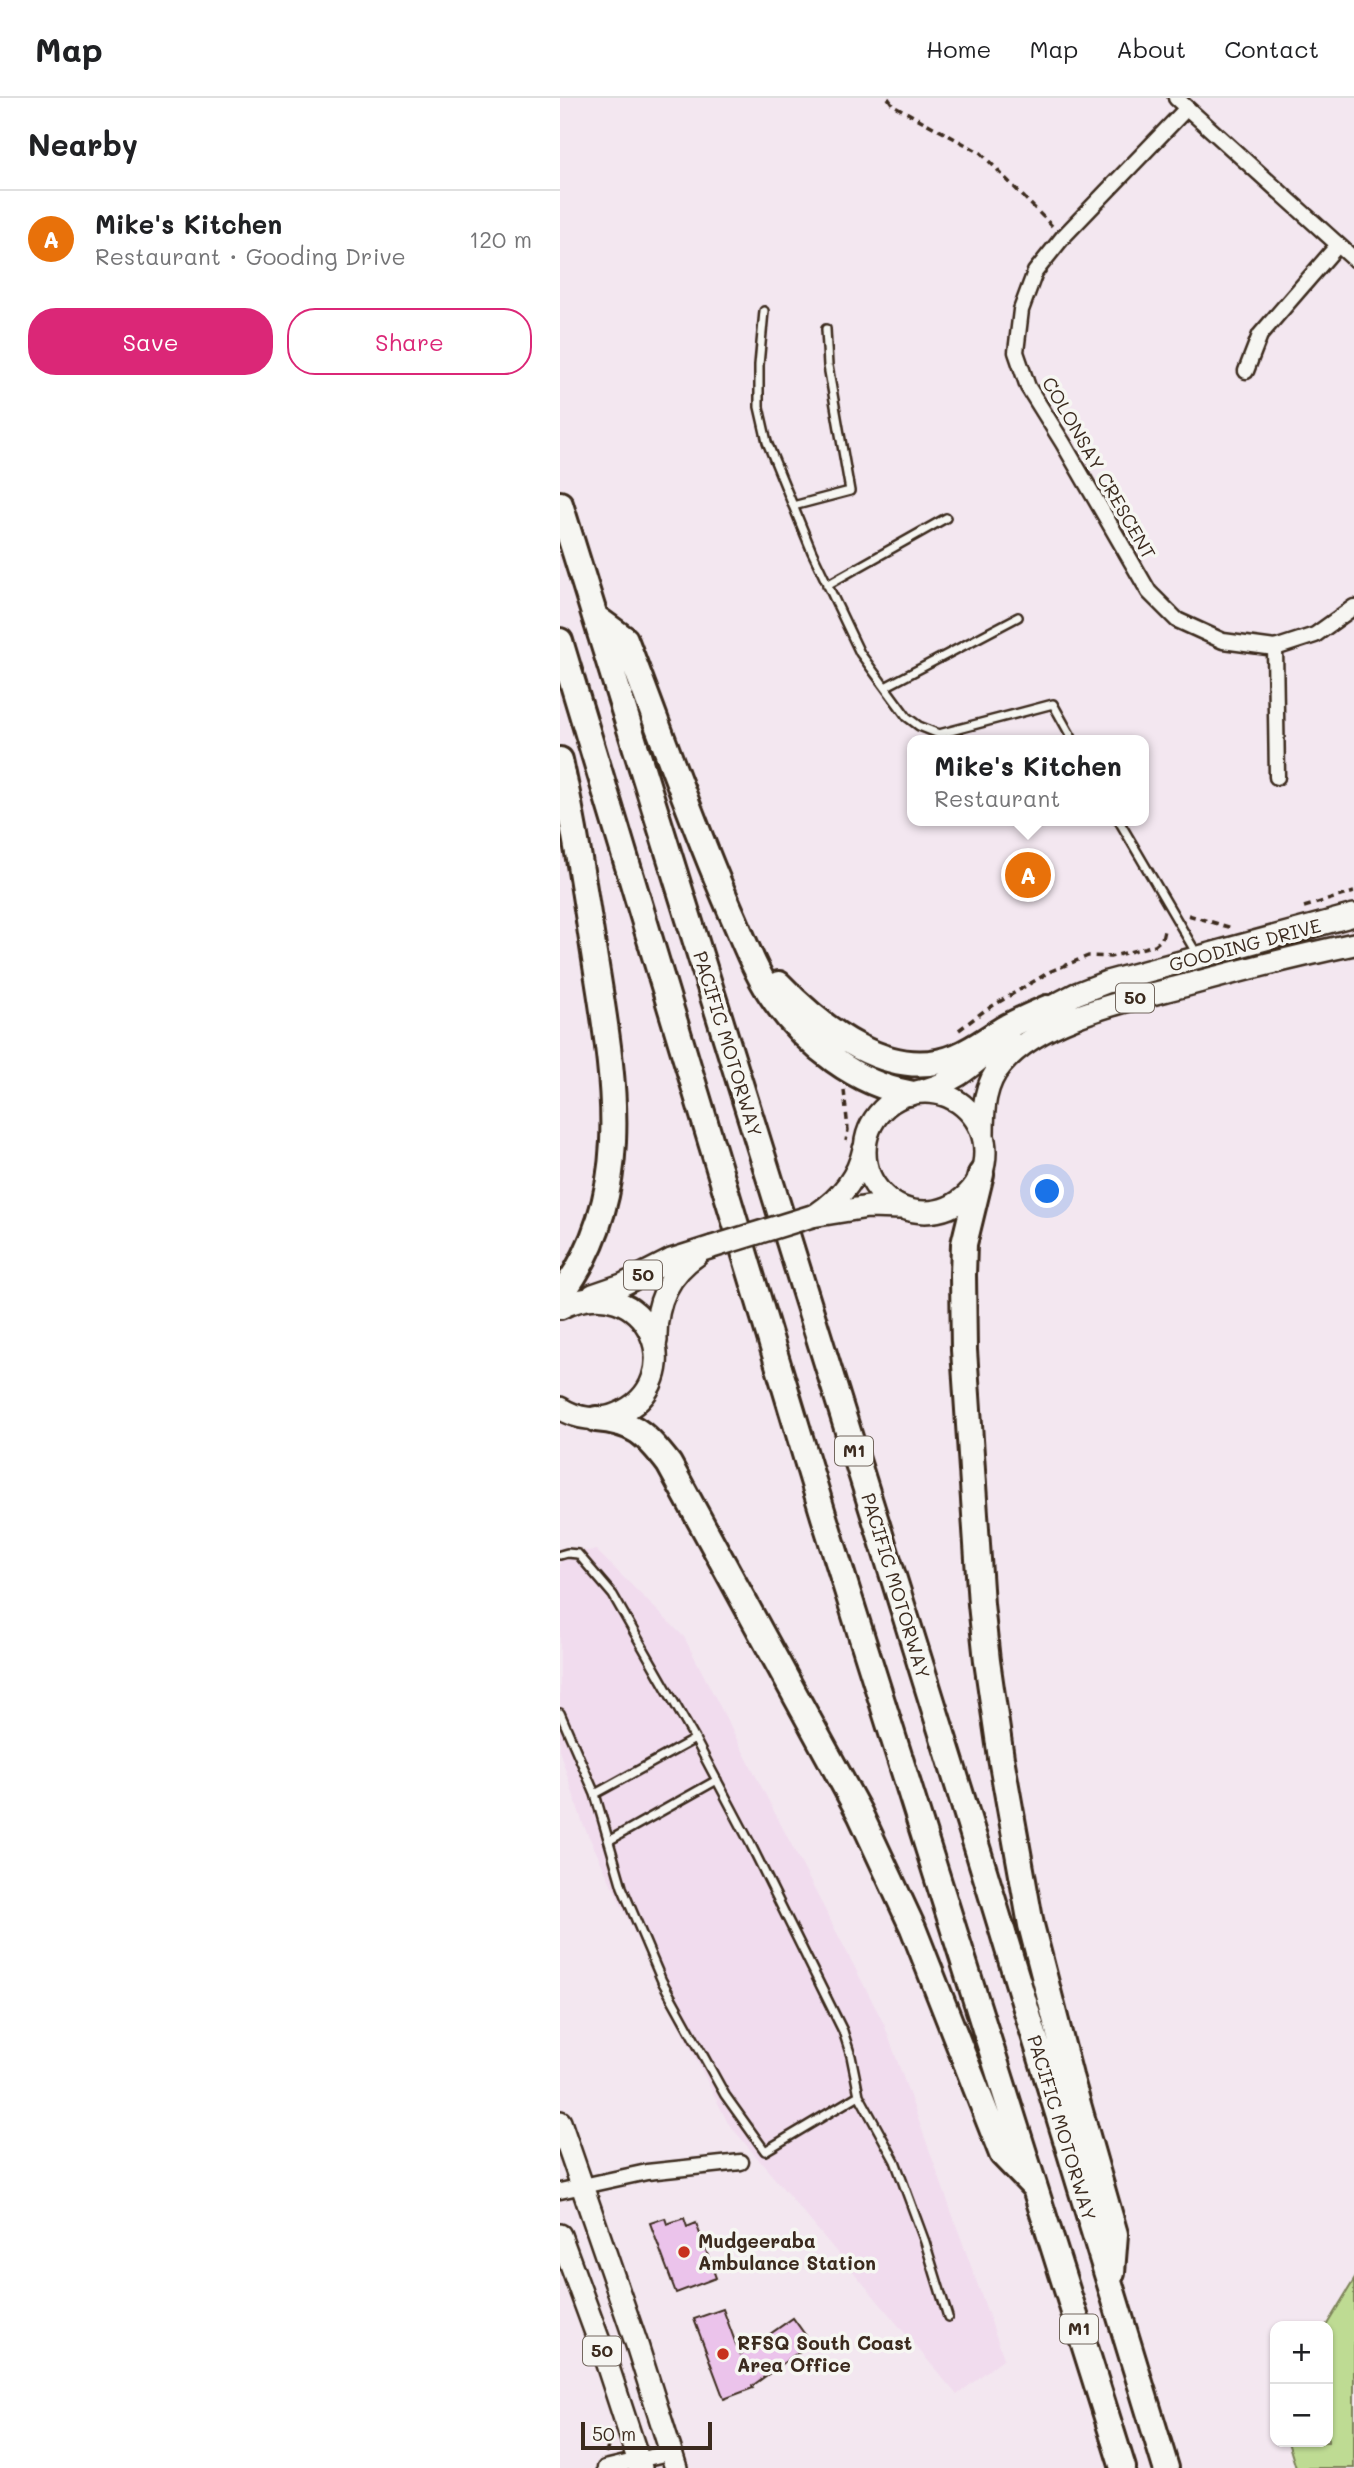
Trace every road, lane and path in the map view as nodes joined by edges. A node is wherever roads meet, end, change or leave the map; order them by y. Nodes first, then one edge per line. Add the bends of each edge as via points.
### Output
1 (888, 98) edge
2 (1182, 103) edge
3 (1063, 237) junction
4 (1337, 246) junction
5 (1354, 259) edge
6 (764, 311) dead end
7 (826, 329) dead end
8 (1246, 371) dead end
9 (560, 504) edge
10 (793, 506) junction
11 (946, 518) dead end
12 (827, 585) junction
13 (1354, 607) edge
14 (595, 617) junction
15 (1018, 617) dead end
16 (560, 641) edge
17 (1275, 648) junction
18 (885, 687) junction
19 (1070, 735) edge
20 (560, 760) edge
21 (1277, 777) dead end
22 (1122, 826) edge
23 (1354, 892) edge
24 (1304, 907) dead end
25 (732, 913) junction
26 (1188, 915) dead end
27 (1354, 915) edge
28 (1233, 928) dead end
29 (1167, 929) dead end
30 (1354, 944) edge
31 (1198, 957) junction
32 (1047, 1008) junction
33 (951, 1035) dead end
34 (845, 1085) dead end
35 (913, 1093) junction
36 (983, 1135) junction
37 (855, 1145) junction
38 (981, 1174) junction
39 (910, 1210) junction
40 (813, 1216) junction
41 (708, 1248) junction
42 (570, 1297) edge
43 (560, 1308) edge
44 (657, 1354) junction
45 (560, 1408) edge
46 (560, 1419) edge
47 (592, 1419) junction
48 (560, 1555) edge
49 (560, 1713) edge
50 (695, 1739) junction
51 (717, 1780) junction
52 (595, 1794) junction
53 (610, 1840) junction
54 (859, 2095) junction
55 (560, 2122) edge
56 (741, 2162) dead end
57 (581, 2186) junction
58 (1036, 2189) junction
59 (560, 2191) edge
60 (560, 2235) edge
61 (1111, 2285) junction
62 (948, 2317) dead end
63 (674, 2460) edge
64 (640, 2464) edge
65 (605, 2468) edge
66 (1123, 2468) edge
67 (1166, 2468) edge

1 - 3 path via 981,153
2 - 3 street, COLONSAY CRESCENT
2 - 4 street
3 - 17 street, COLONSAY CRESCENT via 1035,272 1021,310 1016,352 1028,387 1149,592 1178,620 1223,640
4 - 5 street
4 - 8 street via 1260,335
6 - 10 lane via 759,407 767,442
7 - 10 lane via 850,491
9 - 14 highway, PACIFIC MOTORWAY / M1
10 - 12 lane
11 - 12 lane
12 - 18 lane via 860,653
13 - 17 street, COLONSAY CRESCENT via 1315,635
14 - 25 highway via 625,639
14 - 61 highway, PACIFIC MOTORWAY / M1
15 - 18 lane
16 - 58 highway, M1 via 824,1517
17 - 21 street
18 - 19 lane via 907,717 939,734 1053,704
20 - 42 highway via 590,924 615,1103 611,1166 599,1218
22 - 31 lane
23 - 24 path
25 - 32 highway via 764,965 802,1007 864,1050 886,1058 916,1063 955,1057
25 - 35 highway via 767,989 796,1026 852,1071 881,1086
26 - 28 path
27 - 31 main road, GOODING DRIVE / 50
29 - 33 path via 1155,945 1110,957 1088,956 1051,971
30 - 36 main road, GOODING DRIVE / 50 via 1111,1005 1049,1030 996,1070 984,1103
31 - 32 main road, GOODING DRIVE / 50 via 1107,982
32 - 35 main road, GOODING DRIVE / 50 via 962,1074
34 - 37 path via 848,1130
35 - 36 main road via 933,1091 957,1101 973,1116
35 - 37 main road, 50 via 883,1108
36 - 38 main road, 50
37 - 39 main road via 876,1188 891,1202
37 - 40 main road, 50 via 860,1165 849,1184
38 - 39 main road, 50 via 968,1195 953,1205 933,1212
38 - 61 highway via 962,1275 987,1661 1031,1925 1115,2234
39 - 40 main road, 50 via 875,1206
40 - 41 main road, 50, bridge
41 - 42 main road, 50 via 622,1285
41 - 44 main road, 50 via 683,1265 663,1294 656,1326
42 - 43 main road, 50
42 - 44 main road via 610,1299 633,1311 649,1329
44 - 47 main road, 50 via 651,1381 639,1399 621,1412
45 - 47 main road
46 - 47 main road, 50
47 - 58 highway via 635,1428 669,1464 860,1814 927,1962 1002,2154
48 - 50 lane via 578,1554 613,1595
49 - 52 lane
50 - 51 lane
50 - 52 lane
51 - 53 lane
51 - 54 lane via 843,2031
52 - 53 lane
53 - 54 lane via 622,1887 662,1981 725,2095 765,2151
54 - 62 lane via 895,2161
55 - 57 main road, 50
56 - 57 street via 647,2172
57 - 59 street
57 - 63 main road, 50
58 - 66 highway, M1
60 - 64 main road, 50
61 - 67 highway, PACIFIC MOTORWAY / M1
63 - 64 street
64 - 65 street

